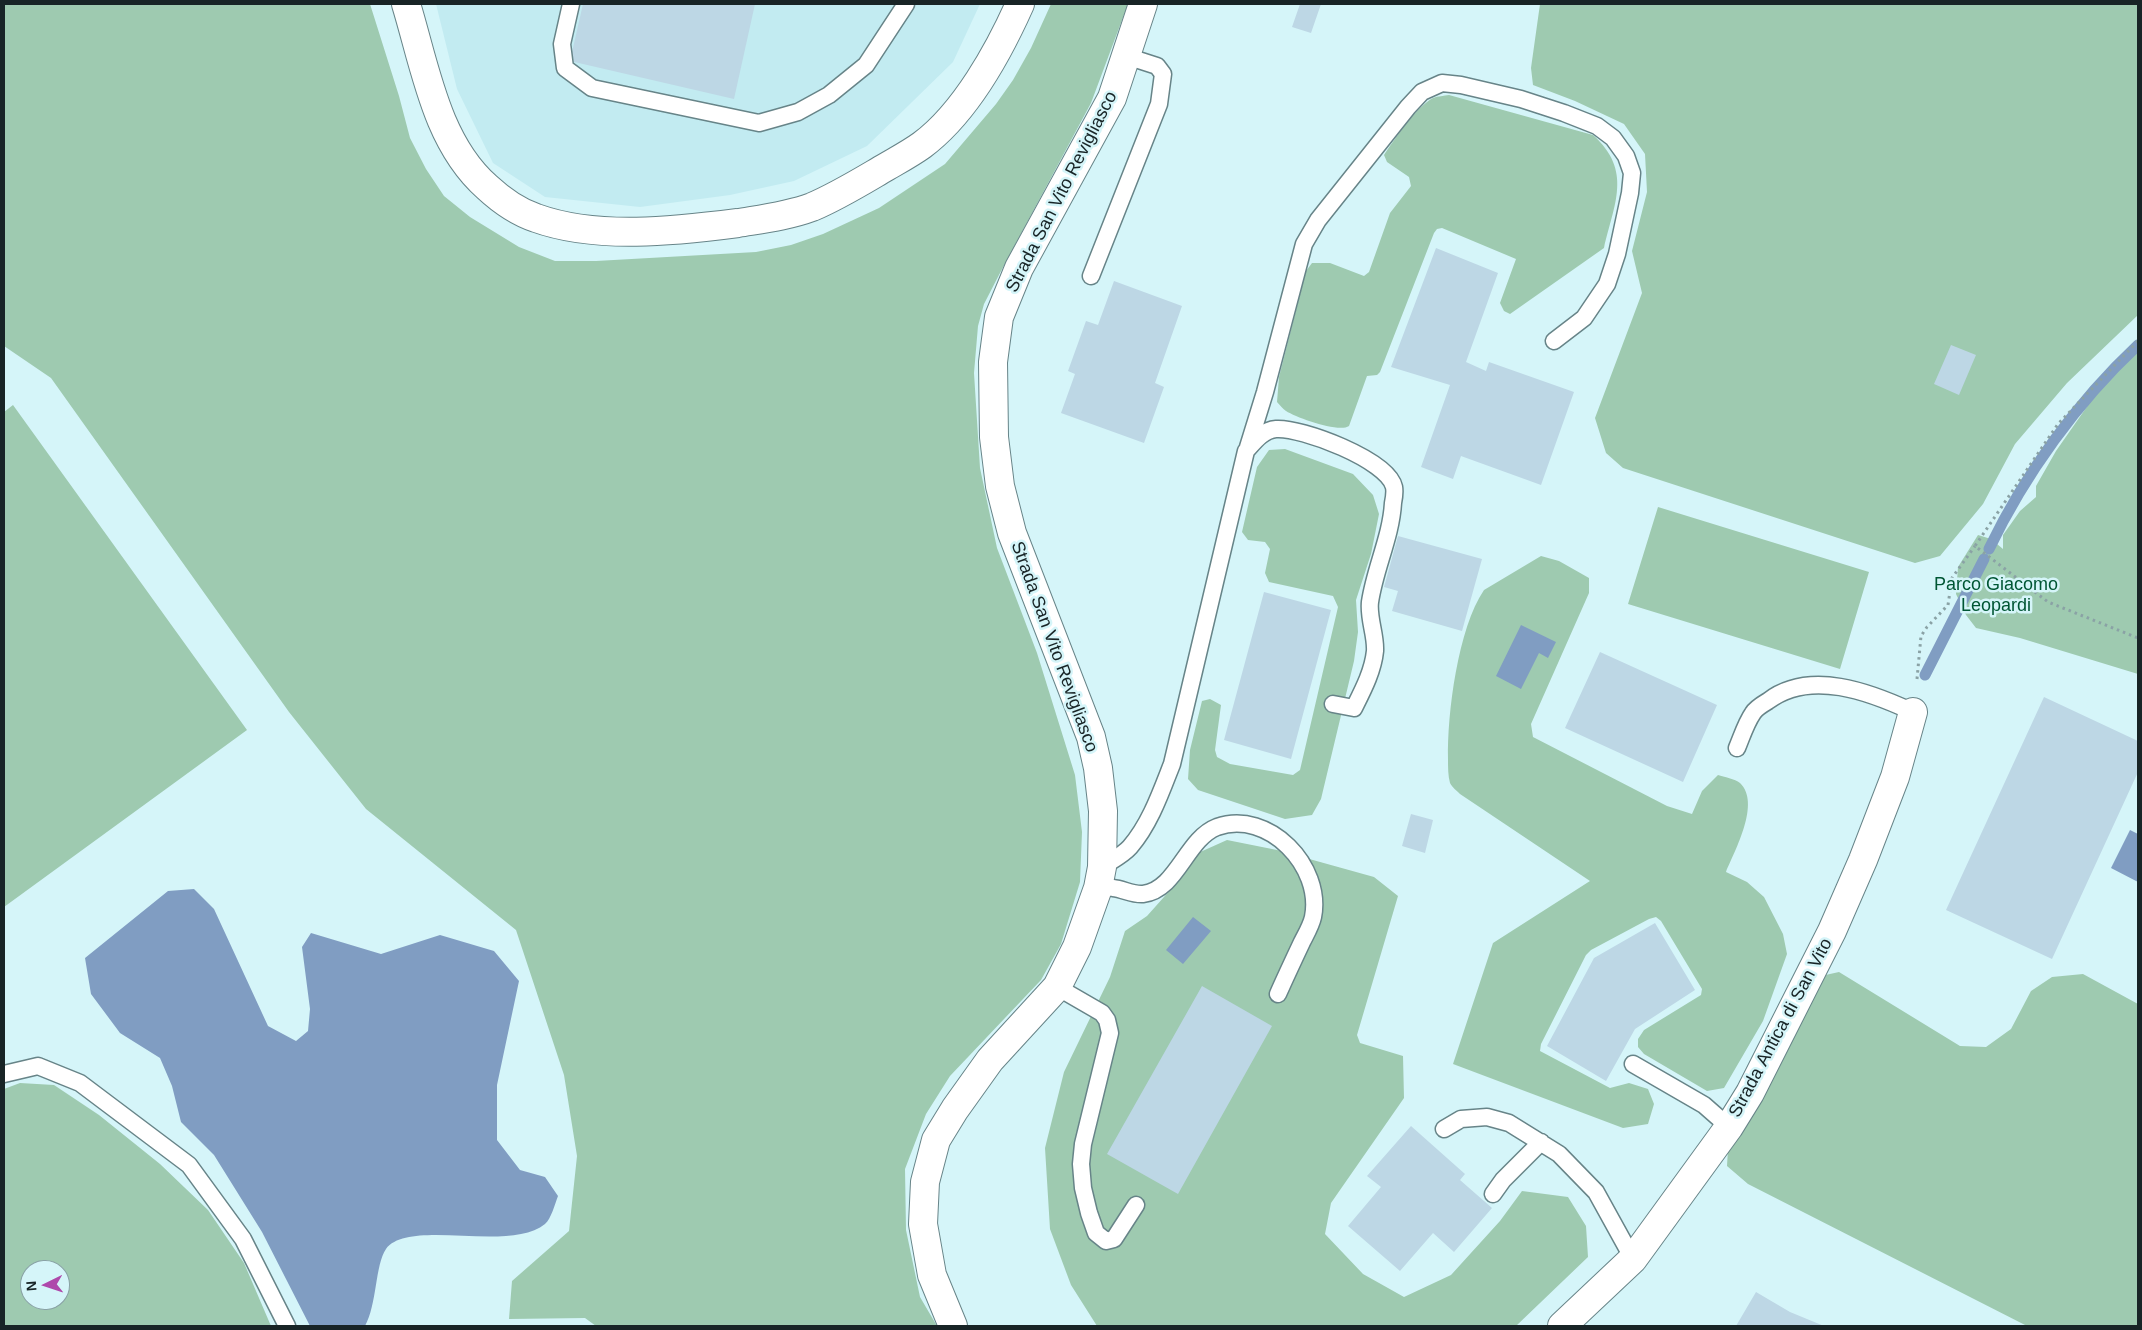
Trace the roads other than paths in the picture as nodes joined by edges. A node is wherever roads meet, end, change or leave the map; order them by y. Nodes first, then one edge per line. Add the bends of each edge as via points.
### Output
1 (406, 4) edge
2 (572, 4) edge
3 (906, 4) edge
4 (1020, 4) edge
5 (1143, 4) edge
6 (1126, 56) junction
7 (1091, 276) dead end
8 (1554, 341) dead end
9 (1246, 451) junction
10 (1332, 704) dead end
11 (1913, 712) joint
12 (1737, 748) dead end
13 (1100, 878) junction
14 (1057, 987) junction
15 (1278, 994) dead end
16 (1633, 1064) dead end
17 (4, 1074) edge
18 (1728, 1127) junction
19 (1444, 1129) dead end
20 (1541, 1142) junction
21 (1493, 1194) dead end
22 (1136, 1205) dead end
23 (1633, 1259) junction
24 (287, 1326) edge
25 (953, 1326) edge
26 (1562, 1326) edge

1 - 4 street via 438,111 456,152 485,186 518,210 536,218 580,229 606,231 713,226 770,218 810,208 850,189 923,144 956,112 1003,41
2 - 3 lane via 562,44 565,68 592,88 759,123 798,112 829,95 866,65
5 - 6 street, Strada San Vito Revigliasco
6 - 7 lane via 1157,66 1163,74 1159,104
6 - 13 street, Strada San Vito Revigliasco via 1112,98 1019,268 999,317 993,362 994,437 1000,486 1012,533 1091,737 1098,768 1103,811
8 - 9 lane via 1584,318 1607,284 1630,193 1632,173 1626,156 1613,138 1597,126 1504,95 1442,83 1422,92 1408,108 1318,220 1304,244
9 - 10 lane via 1259,436 1275,429 1295,432 1370,460 1387,474 1394,488 1392,521 1370,604 1375,651 1366,686 1354,708
9 - 13 lane via 1172,764 1140,834
11 - 12 lane via 1887,700 1846,688 1807,684 1780,692 1753,711
11 - 18 street, Strada Antica di San Vito via 1895,777 1832,931 1750,1093
13 - 14 street, Strada San Vito Revigliasco via 1077,947
13 - 15 lane via 1114,888 1143,894 1157,890 1204,835 1218,827 1234,824 1251,826 1275,835 1301,861 1315,899 1313,919
14 - 22 lane via 1102,1013 1110,1033 1080,1164 1096,1234 1106,1241 1114,1239
14 - 25 street, Strada San Vito Revigliasco via 990,1060 936,1140 925,1182 923,1224 932,1275
16 - 18 lane via 1704,1105
17 - 24 lane via 38,1066 80,1084 189,1165 243,1238
18 - 23 street, Strada Antica di San Vito
19 - 20 lane via 1461,1119 1487,1117 1509,1123
20 - 21 lane
20 - 23 lane via 1559,1154 1596,1192
23 - 26 street, Strada Antica di San Vito

